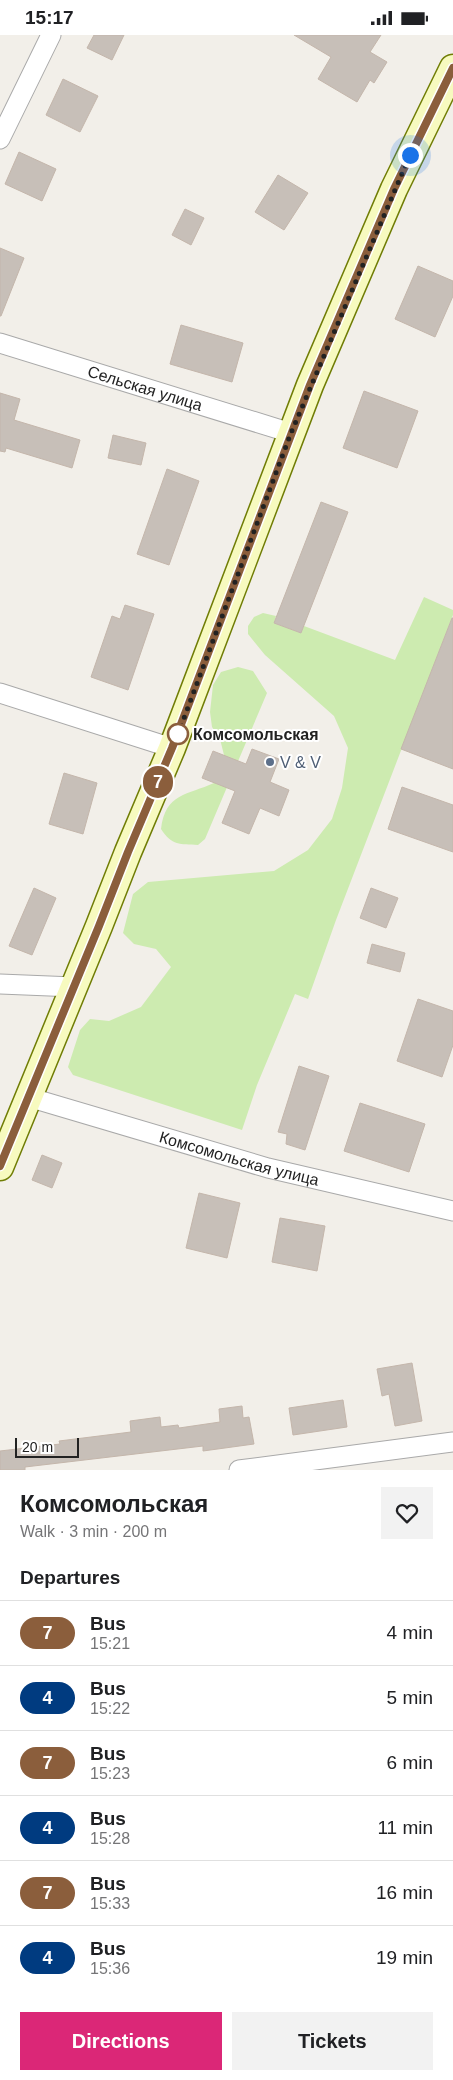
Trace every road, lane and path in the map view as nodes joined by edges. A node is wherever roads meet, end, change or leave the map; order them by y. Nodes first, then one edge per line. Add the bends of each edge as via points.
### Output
1 (51, 35) edge
2 (453, 68) edge
3 (0, 139) edge
4 (0, 343) edge
5 (291, 433) junction
6 (0, 693) edge
7 (172, 748) junction
8 (0, 984) edge
9 (74, 987) junction
10 (28, 1097) junction
11 (0, 1167) edge
12 (453, 1211) edge
13 (453, 1442) edge
14 (238, 1470) edge

1 - 3 street
2 - 5 main road via 394,189
4 - 5 street, Сельская улица
5 - 7 main road
6 - 7 street
7 - 9 main road
8 - 9 street
9 - 10 main road
10 - 11 main road
10 - 12 street, Комсомольская улица via 268,1168
13 - 14 street

